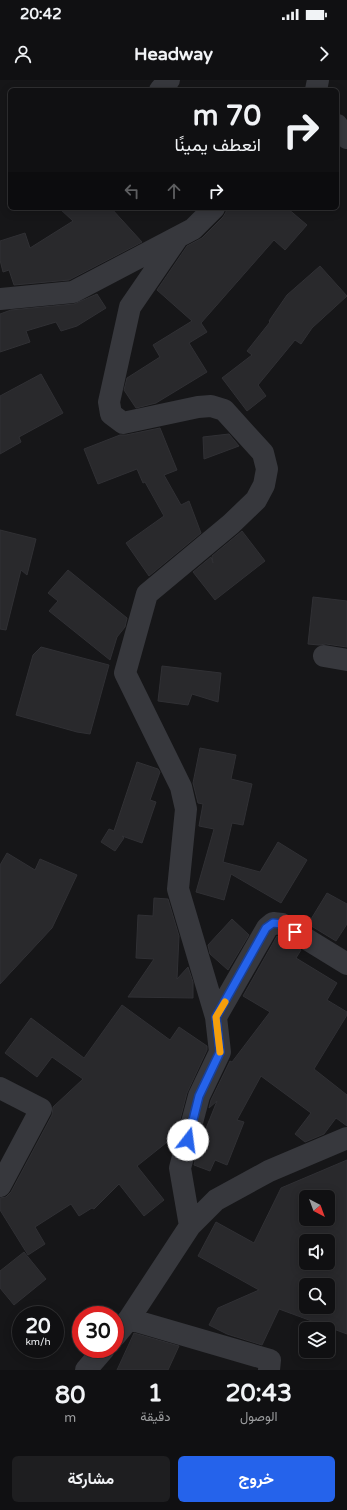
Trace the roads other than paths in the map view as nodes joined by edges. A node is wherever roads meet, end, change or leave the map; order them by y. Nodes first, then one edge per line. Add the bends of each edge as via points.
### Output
1 (169, 80) edge
2 (162, 88) edge
3 (339, 128) edge
4 (347, 138) edge
5 (212, 210) edge
6 (178, 237) junction
7 (0, 299) edge
8 (324, 656) dead end
9 (347, 660) edge
10 (347, 965) edge
11 (216, 1017) junction
12 (0, 1088) edge
13 (347, 1138) edge
14 (0, 1186) edge
15 (190, 1226) junction
16 (129, 1319) junction
17 (124, 1325) edge
18 (96, 1358) edge
19 (86, 1370) edge
20 (269, 1370) edge

1 - 2 street
3 - 4 street
5 - 6 street via 193,229
6 - 7 street via 73,292
6 - 11 street via 130,307 109,402 111,414 123,422 198,406 224,410 263,453 267,469 264,485 256,500 148,594 126,673 181,787 186,809 178,889
8 - 9 street
10 - 11 street via 282,924 273,923 266,928
11 - 15 street via 220,1052 199,1096 180,1168
12 - 14 street via 41,1109
13 - 15 street via 269,1171 216,1200
15 - 16 street
16 - 17 street
16 - 20 street via 270,1360
18 - 19 street

